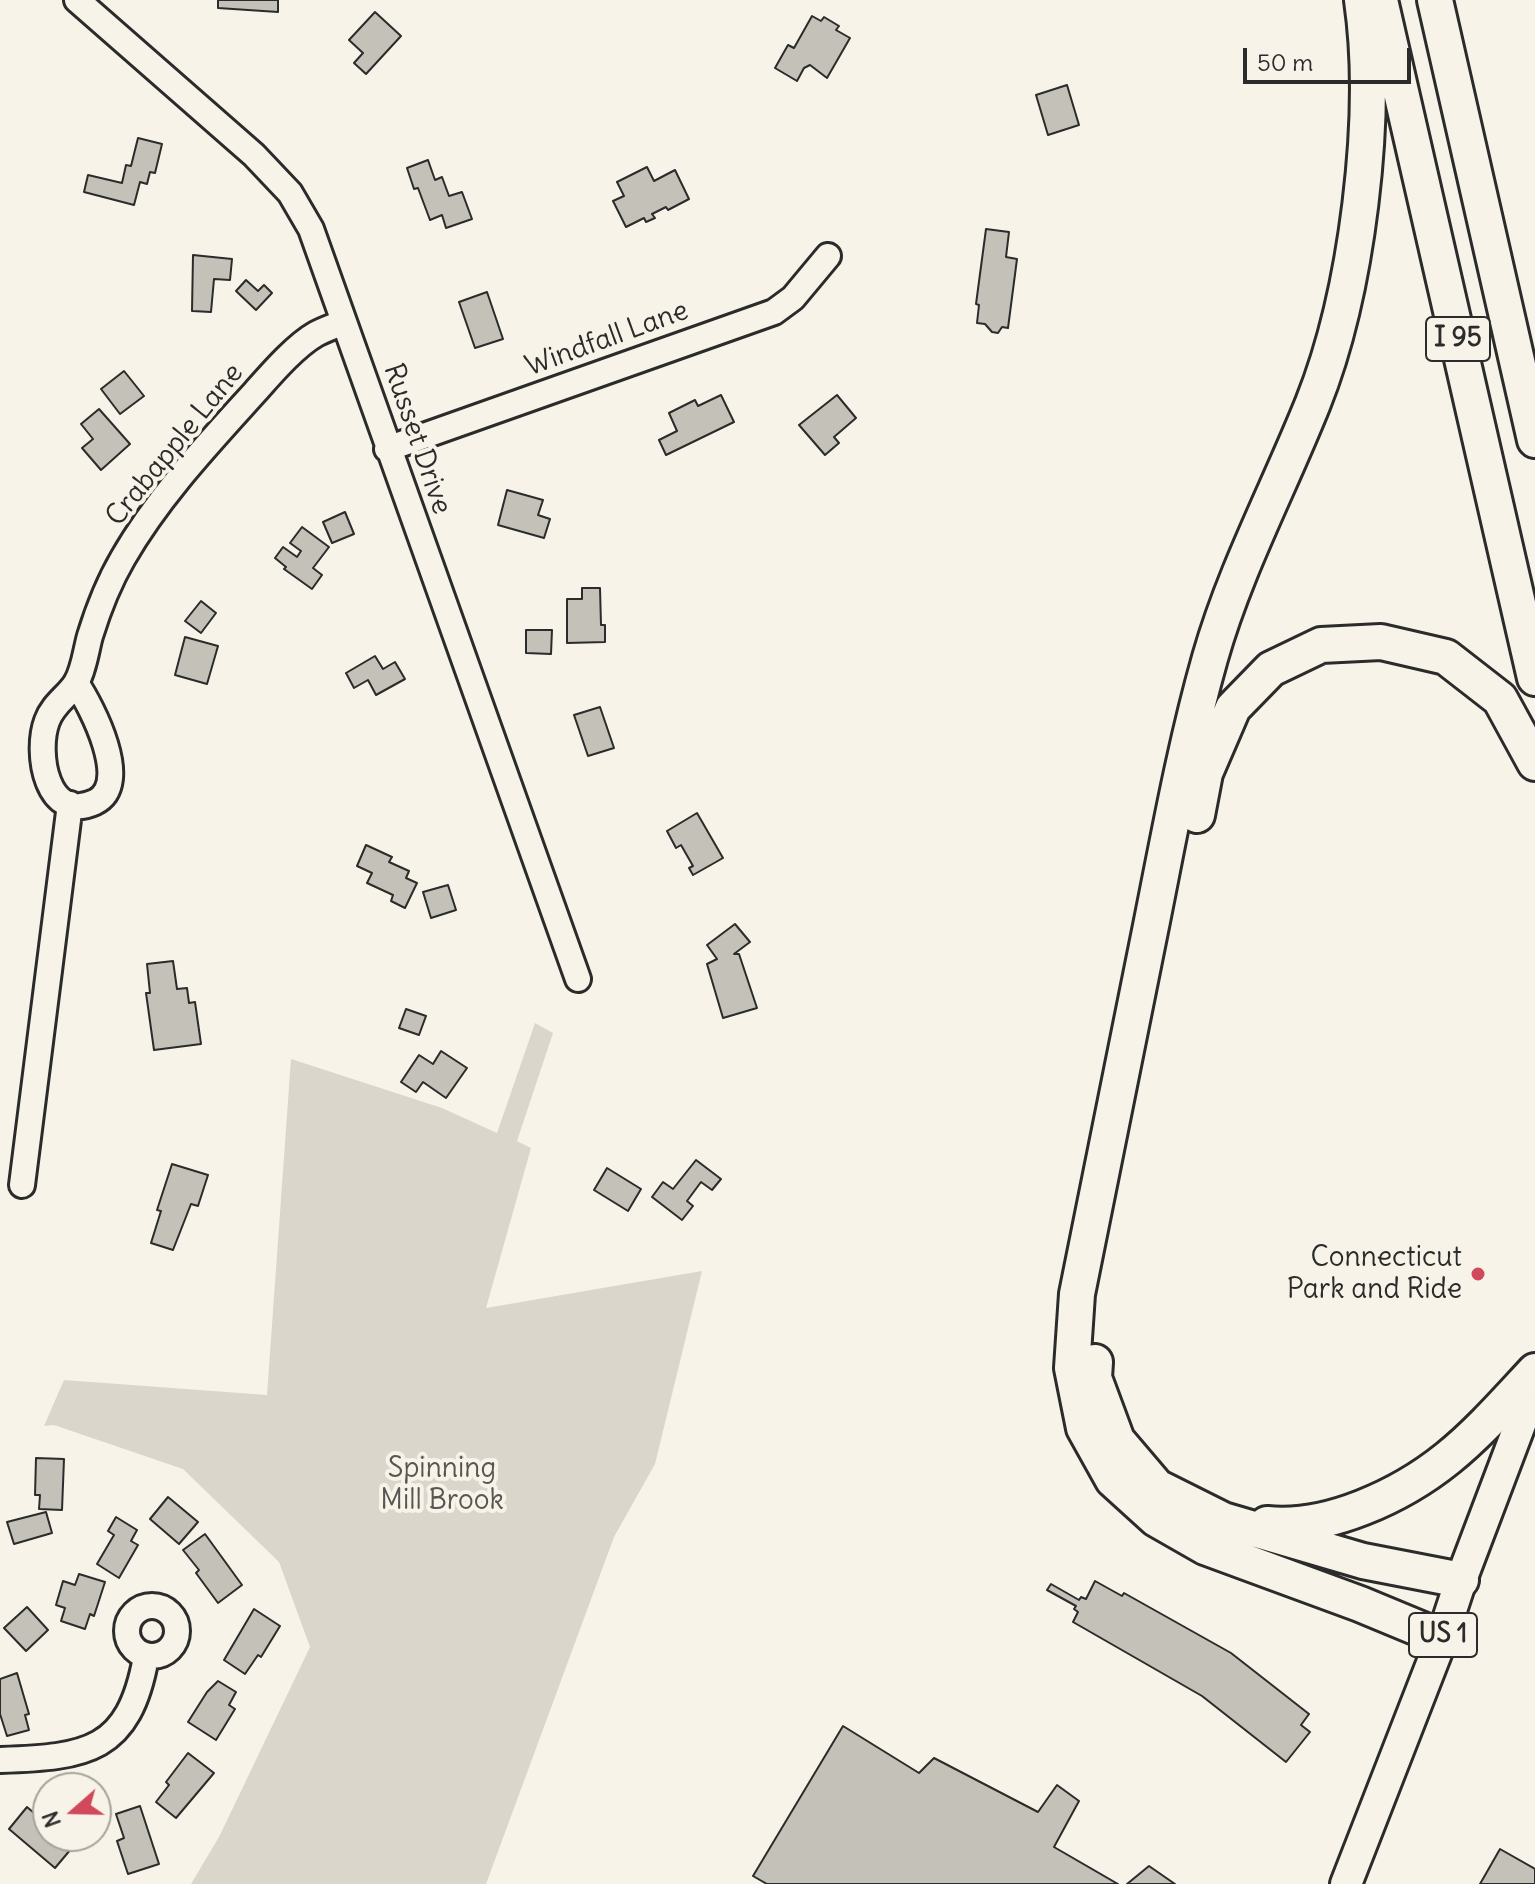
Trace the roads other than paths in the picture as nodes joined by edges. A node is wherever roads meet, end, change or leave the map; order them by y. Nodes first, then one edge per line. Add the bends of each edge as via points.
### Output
1 (77, 0) edge
2 (1362, 0) edge
3 (1380, 0) edge
4 (1435, 0) edge
5 (828, 256) dead end
6 (344, 322) junction
7 (1535, 440) edge
8 (387, 449) junction
9 (1535, 678) edge
10 (76, 683) junction
11 (1535, 763) edge
12 (70, 804) junction
13 (578, 979) dead end
14 (22, 1185) dead end
15 (1535, 1371) edge
16 (1535, 1385) edge
17 (1223, 1520) junction
18 (1461, 1580) junction
19 (1442, 1638) junction
20 (146, 1657) dead end
21 (0, 1760) edge
22 (1346, 1884) edge

1 - 6 street, Russet Drive via 290,193 311,229
2 - 19 highway via 1367,115 1357,222 1339,322 1314,400 1243,565 1187,749 1077,1294 1072,1368 1084,1428 1113,1480 1156,1519 1205,1547
3 - 9 highway, I 95
4 - 7 highway, I 95
5 - 8 street, Windfall Lane via 774,312
6 - 8 street, Russet Drive
6 - 10 street, Crabapple Lane via 314,335 271,375 156,507 122,560
8 - 13 street, Russet Drive
10 - 12 street, Crabapple Lane via 46,722 42,760 48,785 59,800
10 - 12 street via 110,758 110,787 91,803
11 - 17 highway via 1500,699 1446,657 1381,642 1321,645 1271,669 1233,708 1205,773 1096,1313 1094,1378 1117,1440 1157,1487
12 - 14 street
15 - 17 highway via 1447,1459 1391,1495 1333,1519 1284,1526
16 - 18 main road, US 1
17 - 18 highway via 1363,1561
18 - 19 main road, US 1
19 - 22 main road, US 1
20 - 21 street via 141,1688 127,1718 105,1742 50,1758

